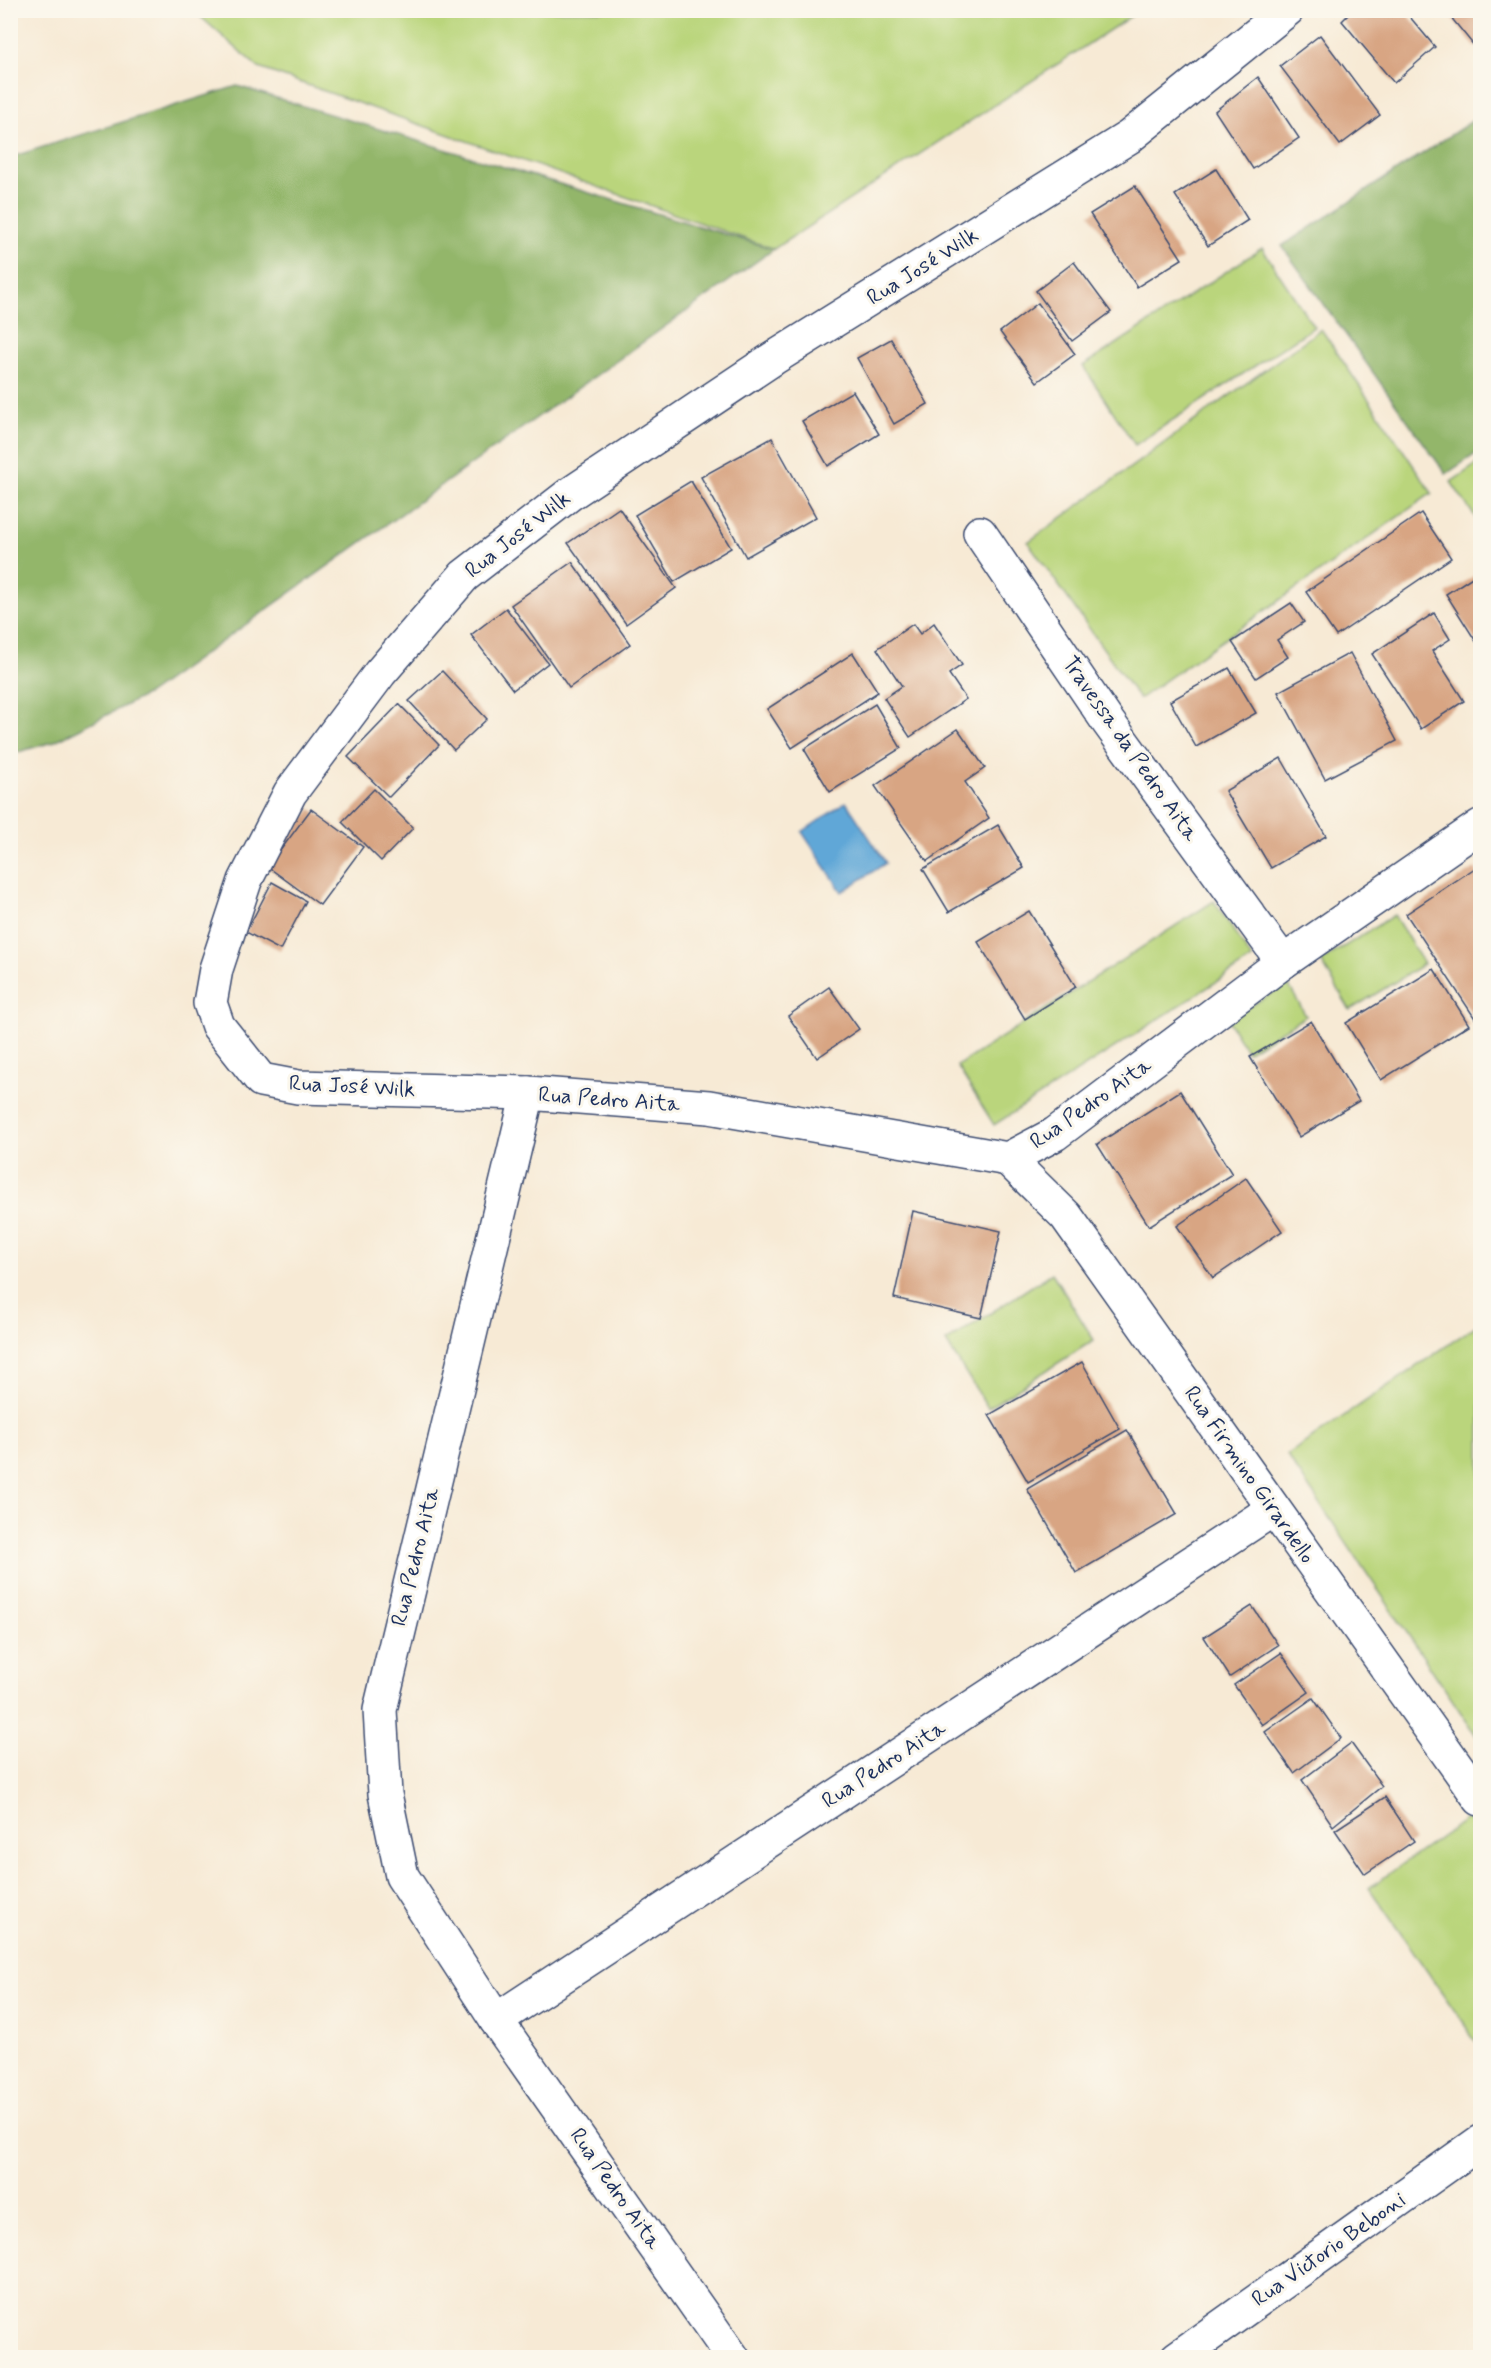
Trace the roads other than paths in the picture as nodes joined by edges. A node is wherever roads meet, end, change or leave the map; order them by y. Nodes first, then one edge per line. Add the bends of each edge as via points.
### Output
1 (1287, 10) edge
2 (980, 533) dead end
3 (1480, 826) edge
4 (1283, 962) junction
5 (528, 1093) junction
6 (1008, 1159) junction
7 (1272, 1510) junction
8 (1480, 1799) edge
9 (496, 2020) junction
10 (1480, 2142) edge
11 (733, 2358) edge
12 (1177, 2358) edge

1 - 5 street, Rua José Wilk via 1129,137 716,397 570,494 464,576 380,673 290,794 245,881 216,969 210,1003 218,1026 242,1057 261,1080 298,1087
2 - 4 street, Travessa da Pedro Aita via 1108,722
3 - 4 street, Rua Pedro Aita
4 - 6 street, Rua Pedro Aita via 1072,1121
5 - 6 street, Rua Pedro Aita via 709,1107
5 - 9 street, Rua Pedro Aita via 380,1710 385,1794 402,1876
6 - 7 street, Rua Firmino Girardello via 1066,1216
7 - 8 street, Rua Firmino Girardello
7 - 9 street, Rua Pedro Aita
9 - 11 street, Rua Pedro Aita
10 - 12 street, Rua Victorio Beboni

